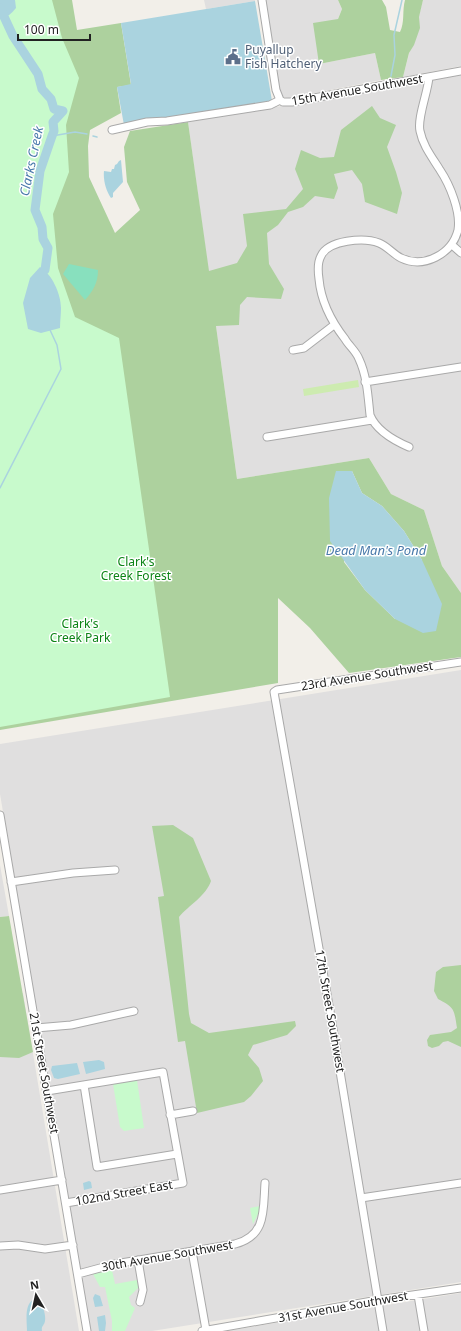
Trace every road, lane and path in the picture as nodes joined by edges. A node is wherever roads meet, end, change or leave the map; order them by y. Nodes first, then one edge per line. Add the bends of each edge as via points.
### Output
1 (262, 0) edge
2 (461, 71) edge
3 (429, 77) junction
4 (280, 100) junction
5 (112, 130) dead end
6 (452, 245) junction
7 (461, 253) edge
8 (334, 324) junction
9 (293, 350) dead end
10 (461, 367) edge
11 (366, 382) junction
12 (372, 420) junction
13 (267, 437) dead end
14 (410, 447) dead end
15 (461, 662) edge
16 (274, 692) joint
17 (0, 814) edge
18 (115, 870) dead end
19 (11, 882) junction
20 (134, 1011) dead end
21 (36, 1028) junction
22 (84, 1085) junction
23 (47, 1091) junction
24 (193, 1111) dead end
25 (170, 1115) junction
26 (178, 1154) junction
27 (62, 1180) junction
28 (265, 1183) dead end
29 (461, 1183) edge
30 (0, 1190) edge
31 (361, 1198) junction
32 (66, 1203) junction
33 (73, 1245) junction
34 (0, 1246) edge
35 (192, 1251) junction
36 (138, 1260) junction
37 (78, 1274) junction
38 (461, 1288) edge
39 (418, 1295) junction
40 (378, 1300) junction
41 (140, 1302) dead end
42 (87, 1331) edge
43 (204, 1331) edge
44 (383, 1331) edge
45 (424, 1331) edge

1 - 4 street via 276,90
2 - 3 street, 15th Avenue Southwest
3 - 4 street, 15th Avenue Southwest via 292,102
3 - 6 street via 419,129 423,143 441,172 457,207 459,224
4 - 5 street, 15th Avenue Southwest via 270,105 147,122
6 - 7 street
6 - 8 street via 436,258 419,261 401,258 379,243 366,240 337,243 326,249 318,263 319,287 324,306
8 - 9 street via 304,348
8 - 11 street via 358,356
10 - 11 street
11 - 12 street
12 - 13 street
12 - 14 street via 392,438
15 - 16 street, 23rd Avenue Southwest
16 - 31 street, 17th Street Southwest
17 - 19 street, 21st Street Southwest
18 - 19 street
19 - 21 street, 21st Street Southwest
20 - 21 street via 71,1025
21 - 23 street, 21st Street Southwest
22 - 23 street
22 - 25 street via 163,1072
22 - 26 street via 97,1167
23 - 27 street, 21st Street Southwest
24 - 25 street
25 - 26 street
26 - 32 street, 102nd Street East via 183,1183
27 - 30 street
27 - 32 street, 21st Street Southwest
28 - 35 street, 30th Avenue Southwest via 264,1214 261,1224 247,1239
29 - 31 street
31 - 40 street, 17th Street Southwest
32 - 33 street, 21st Street Southwest
33 - 34 street via 45,1249 18,1245
33 - 37 street, 21st Street Southwest
35 - 36 street, 30th Avenue Southwest
35 - 43 street
36 - 37 street, 30th Avenue Southwest
36 - 41 street via 143,1290
37 - 42 street, 21st Street Southwest
38 - 39 street, 31st Avenue Southwest
39 - 40 street, 31st Avenue Southwest
39 - 45 street
40 - 43 street, 31st Avenue Southwest
40 - 44 street, 17th Street Southwest

